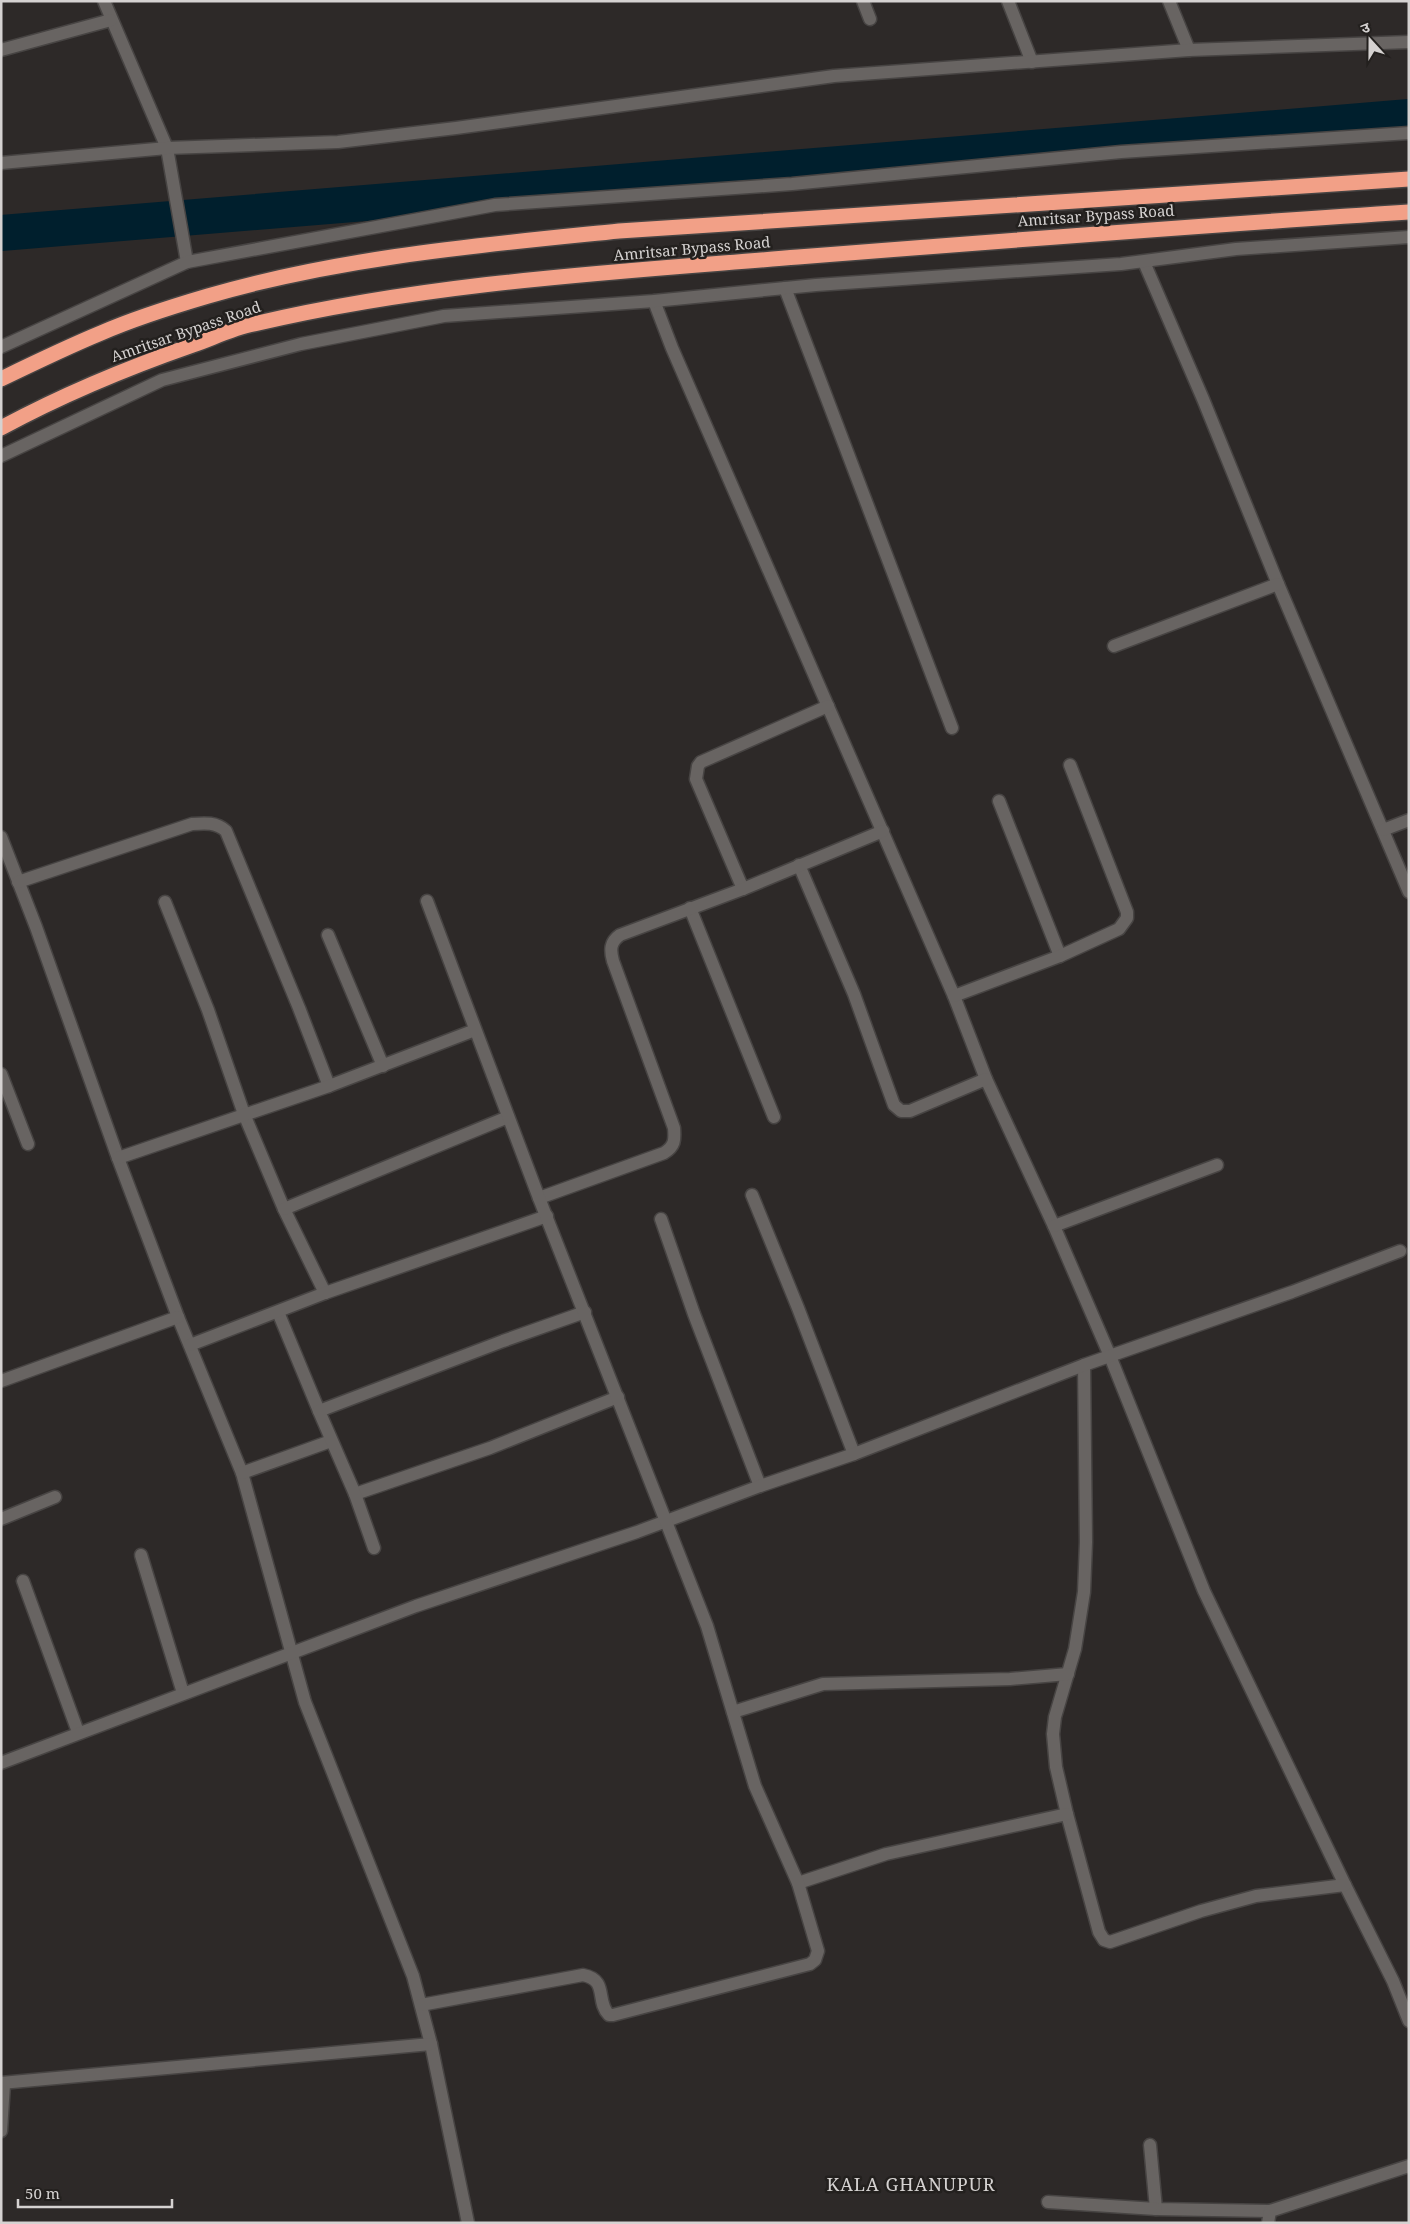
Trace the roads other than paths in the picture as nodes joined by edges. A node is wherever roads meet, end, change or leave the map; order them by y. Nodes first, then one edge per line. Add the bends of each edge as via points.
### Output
1 (104, 1) edge
2 (864, 1) edge
3 (1008, 1) edge
4 (1169, 1) edge
5 (870, 18) dead end
6 (111, 20) junction
7 (1409, 42) edge
8 (1, 50) edge
9 (1189, 50) junction
10 (1032, 62) junction
11 (1409, 132) edge
12 (167, 148) junction
13 (1, 163) edge
14 (1409, 179) edge
15 (1409, 212) edge
16 (1409, 237) edge
17 (185, 256) junction
18 (1144, 262) junction
19 (785, 288) junction
20 (654, 300) junction
21 (1, 347) edge
22 (1, 379) edge
23 (1, 428) edge
24 (1, 456) edge
25 (1278, 584) junction
26 (1114, 646) dead end
27 (828, 706) junction
28 (952, 728) dead end
29 (1070, 765) dead end
30 (998, 801) dead end
31 (1409, 820) edge
32 (1382, 830) junction
33 (883, 831) junction
34 (1, 837) edge
35 (799, 865) junction
36 (18, 882) junction
37 (743, 889) junction
38 (1409, 892) edge
39 (427, 901) dead end
40 (165, 902) dead end
41 (690, 908) junction
42 (328, 935) dead end
43 (1060, 956) junction
44 (954, 996) junction
45 (475, 1030) junction
46 (383, 1066) junction
47 (1, 1074) edge
48 (986, 1079) junction
49 (328, 1086) junction
50 (244, 1114) junction
51 (774, 1117) dead end
52 (508, 1118) junction
53 (28, 1144) dead end
54 (118, 1158) junction
55 (1217, 1165) dead end
56 (752, 1195) dead end
57 (539, 1198) junction
58 (284, 1209) junction
59 (547, 1216) junction
60 (661, 1219) dead end
61 (1054, 1226) junction
62 (1400, 1251) dead end
63 (325, 1294) junction
64 (278, 1312) junction
65 (585, 1312) junction
66 (178, 1317) junction
67 (190, 1345) junction
68 (1110, 1356) junction
69 (1084, 1364) junction
70 (1, 1381) edge
71 (618, 1397) junction
72 (318, 1411) junction
73 (330, 1441) junction
74 (854, 1454) junction
75 (242, 1474) junction
76 (760, 1486) junction
77 (355, 1494) junction
78 (55, 1497) dead end
79 (1, 1519) edge
80 (664, 1520) junction
81 (374, 1548) dead end
82 (142, 1555) dead end
83 (23, 1581) dead end
84 (291, 1654) junction
85 (1068, 1674) junction
86 (183, 1693) junction
87 (733, 1712) junction
88 (78, 1732) junction
89 (1, 1763) edge
90 (1067, 1814) junction
91 (798, 1883) junction
92 (1345, 1886) junction
93 (421, 2005) junction
94 (1409, 2021) edge
95 (432, 2044) junction
96 (3, 2083) edge
97 (1, 2131) edge
98 (1150, 2145) dead end
99 (1409, 2166) edge
100 (1048, 2202) dead end
101 (1156, 2209) junction
102 (1269, 2217) edge
103 (468, 2223) edge

1 - 6 street
2 - 5 street
3 - 10 street
4 - 9 street
6 - 8 street
6 - 12 street
7 - 9 street
9 - 10 street
10 - 12 street via 834,76 338,142
11 - 17 street via 1120,152 792,184 495,205
12 - 13 street
12 - 17 street
14 - 22 highway, Amritsar Bypass Road via 619,231 395,258 315,270 209,296 103,332
15 - 23 highway, Amritsar Bypass Road via 641,270 461,288 359,303 250,324 139,364
16 - 18 street via 1236,249
17 - 21 street
18 - 19 street
18 - 25 street
19 - 20 street
19 - 28 street
20 - 24 street via 444,316 301,344 162,380
20 - 27 street
25 - 26 street
25 - 32 street
27 - 33 street
27 - 37 street via 698,766 696,779
29 - 43 street via 1127,918 1119,929
30 - 43 street
31 - 32 street
32 - 38 street
33 - 35 street
33 - 44 street
34 - 36 street
35 - 37 street
35 - 48 street via 854,994 894,1105 901,1111 910,1111
36 - 49 street via 192,824 208,822 222,827 299,1008
36 - 54 street
37 - 41 street
39 - 45 street
40 - 50 street via 208,1010
41 - 51 street
41 - 57 street via 620,935 611,946 613,962 674,1128 672,1148
42 - 46 street
43 - 44 street
44 - 48 street
45 - 46 street
45 - 52 street
46 - 49 street
47 - 53 street
48 - 61 street
49 - 50 street
50 - 54 street
50 - 58 street
52 - 57 street
52 - 58 street
54 - 66 street
55 - 61 street
56 - 74 street
57 - 59 street
58 - 63 street
59 - 63 street
59 - 65 street
60 - 76 street
61 - 68 street
62 - 68 street
63 - 64 street
64 - 67 street
64 - 72 street
65 - 71 street
65 - 72 street
66 - 67 street
66 - 70 street
67 - 75 street
68 - 69 street
68 - 92 street via 1204,1591
69 - 74 street
69 - 85 street via 1084,1592
71 - 77 street via 490,1448
71 - 80 street
72 - 73 street
73 - 75 street
73 - 77 street
74 - 76 street
75 - 84 street
76 - 80 street
77 - 81 street
78 - 79 street
80 - 84 street via 416,1606
80 - 87 street via 706,1626
82 - 86 street
83 - 88 street
84 - 86 street
84 - 93 street via 305,1702 413,1976
85 - 87 street via 1010,1679 822,1684
85 - 90 street via 1053,1734 1056,1767
86 - 88 street
87 - 91 street via 755,1786
88 - 89 street
90 - 91 street via 886,1854
90 - 92 street via 1099,1932 1104,1940 1110,1942 1256,1896
91 - 93 street via 818,1950 810,1964 613,2015 605,2010 597,1982 583,1975
92 - 94 street via 1393,1981
93 - 95 street
95 - 96 street
95 - 103 street
96 - 97 street
98 - 101 street
99 - 102 street
100 - 101 street
101 - 102 street

